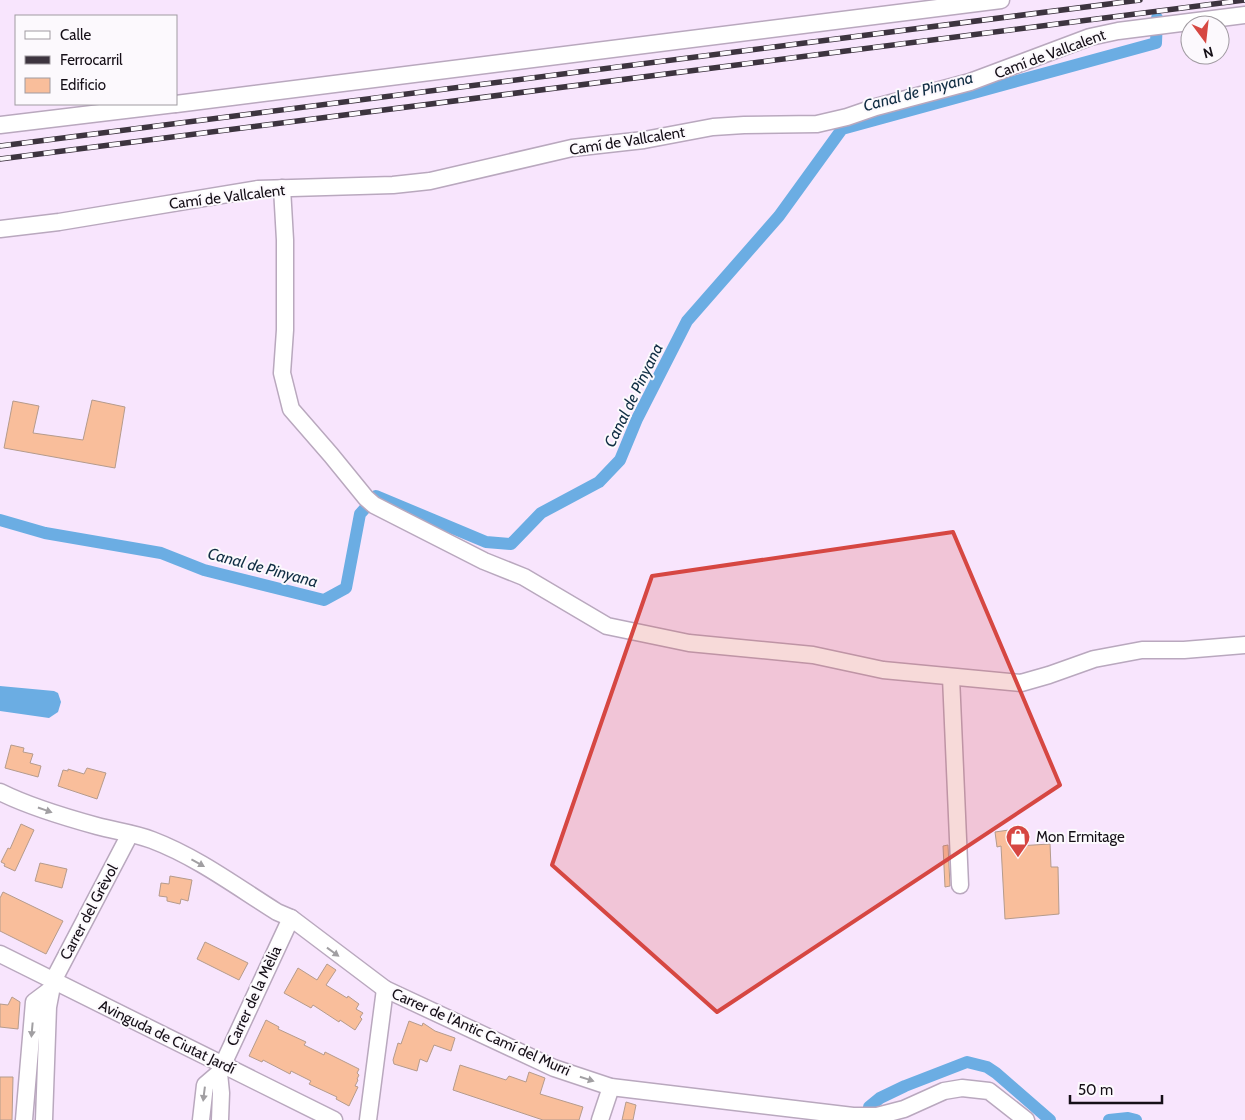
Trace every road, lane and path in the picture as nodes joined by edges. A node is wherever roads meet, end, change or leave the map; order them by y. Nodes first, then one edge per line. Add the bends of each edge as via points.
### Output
1 (1001, 0) edge
2 (1245, 15) edge
3 (178, 104) edge
4 (167, 105) edge
5 (0, 125) edge
6 (282, 188) junction
7 (0, 230) edge
8 (1245, 645) edge
9 (951, 677) junction
10 (0, 792) edge
11 (130, 834) junction
12 (960, 885) dead end
13 (291, 918) junction
14 (0, 954) edge
15 (0, 965) edge
16 (51, 985) junction
17 (384, 989) junction
18 (221, 1069) junction
19 (611, 1087) junction
20 (853, 1118) edge
21 (24, 1120) edge
22 (44, 1120) edge
23 (201, 1120) edge
24 (220, 1120) edge
25 (313, 1120) edge
26 (334, 1120) edge
27 (368, 1120) edge
28 (600, 1120) edge
29 (1026, 1120) edge

1 - 3 street
2 - 6 street, Camí de Vallcalent via 1090,37 970,82 816,124 713,127 644,140 572,148 430,181
4 - 5 street
6 - 7 street, Camí de Vallcalent via 258,189
6 - 9 street via 285,240 282,373 291,409 370,502 484,561 524,577 607,626 689,643 813,655 884,670
8 - 9 street via 1142,650 1094,659 1021,683
9 - 12 street
10 -> 11 street, Carrer de l'Antic Camí del Murri via 57,814
11 -> 13 street, Carrer de l'Antic Camí del Murri via 198,862
11 - 16 street, Carrer del Grèvol
13 -> 17 street, Carrer de l'Antic Camí del Murri
13 - 18 street, Carrer de la Mèlia
14 - 16 street, Avinguda de Ciutat Jardí
15 - 16 street, Avinguda de Ciutat Jardí
16 - 18 street, Avinguda de Ciutat Jardí
16 -> 21 street, Carrer del Grèvol via 34,1002
16 - 22 street, Carrer del Grèvol
17 -> 19 street, Carrer de l'Antic Camí del Murri via 554,1068
17 - 27 street
18 -> 23 street, Carrer de la Mèlia via 205,1085
18 - 24 street, Carrer de la Mèlia
18 - 25 street, Avinguda de Ciutat Jardí
18 - 26 street, Avinguda de Ciutat Jardí
19 - 20 street, Carrer de l'Antic Camí del Murri
19 - 28 street
20 - 29 street, Carrer de l'Antic Camí del Murri via 904,1109 944,1091 962,1088 988,1091

